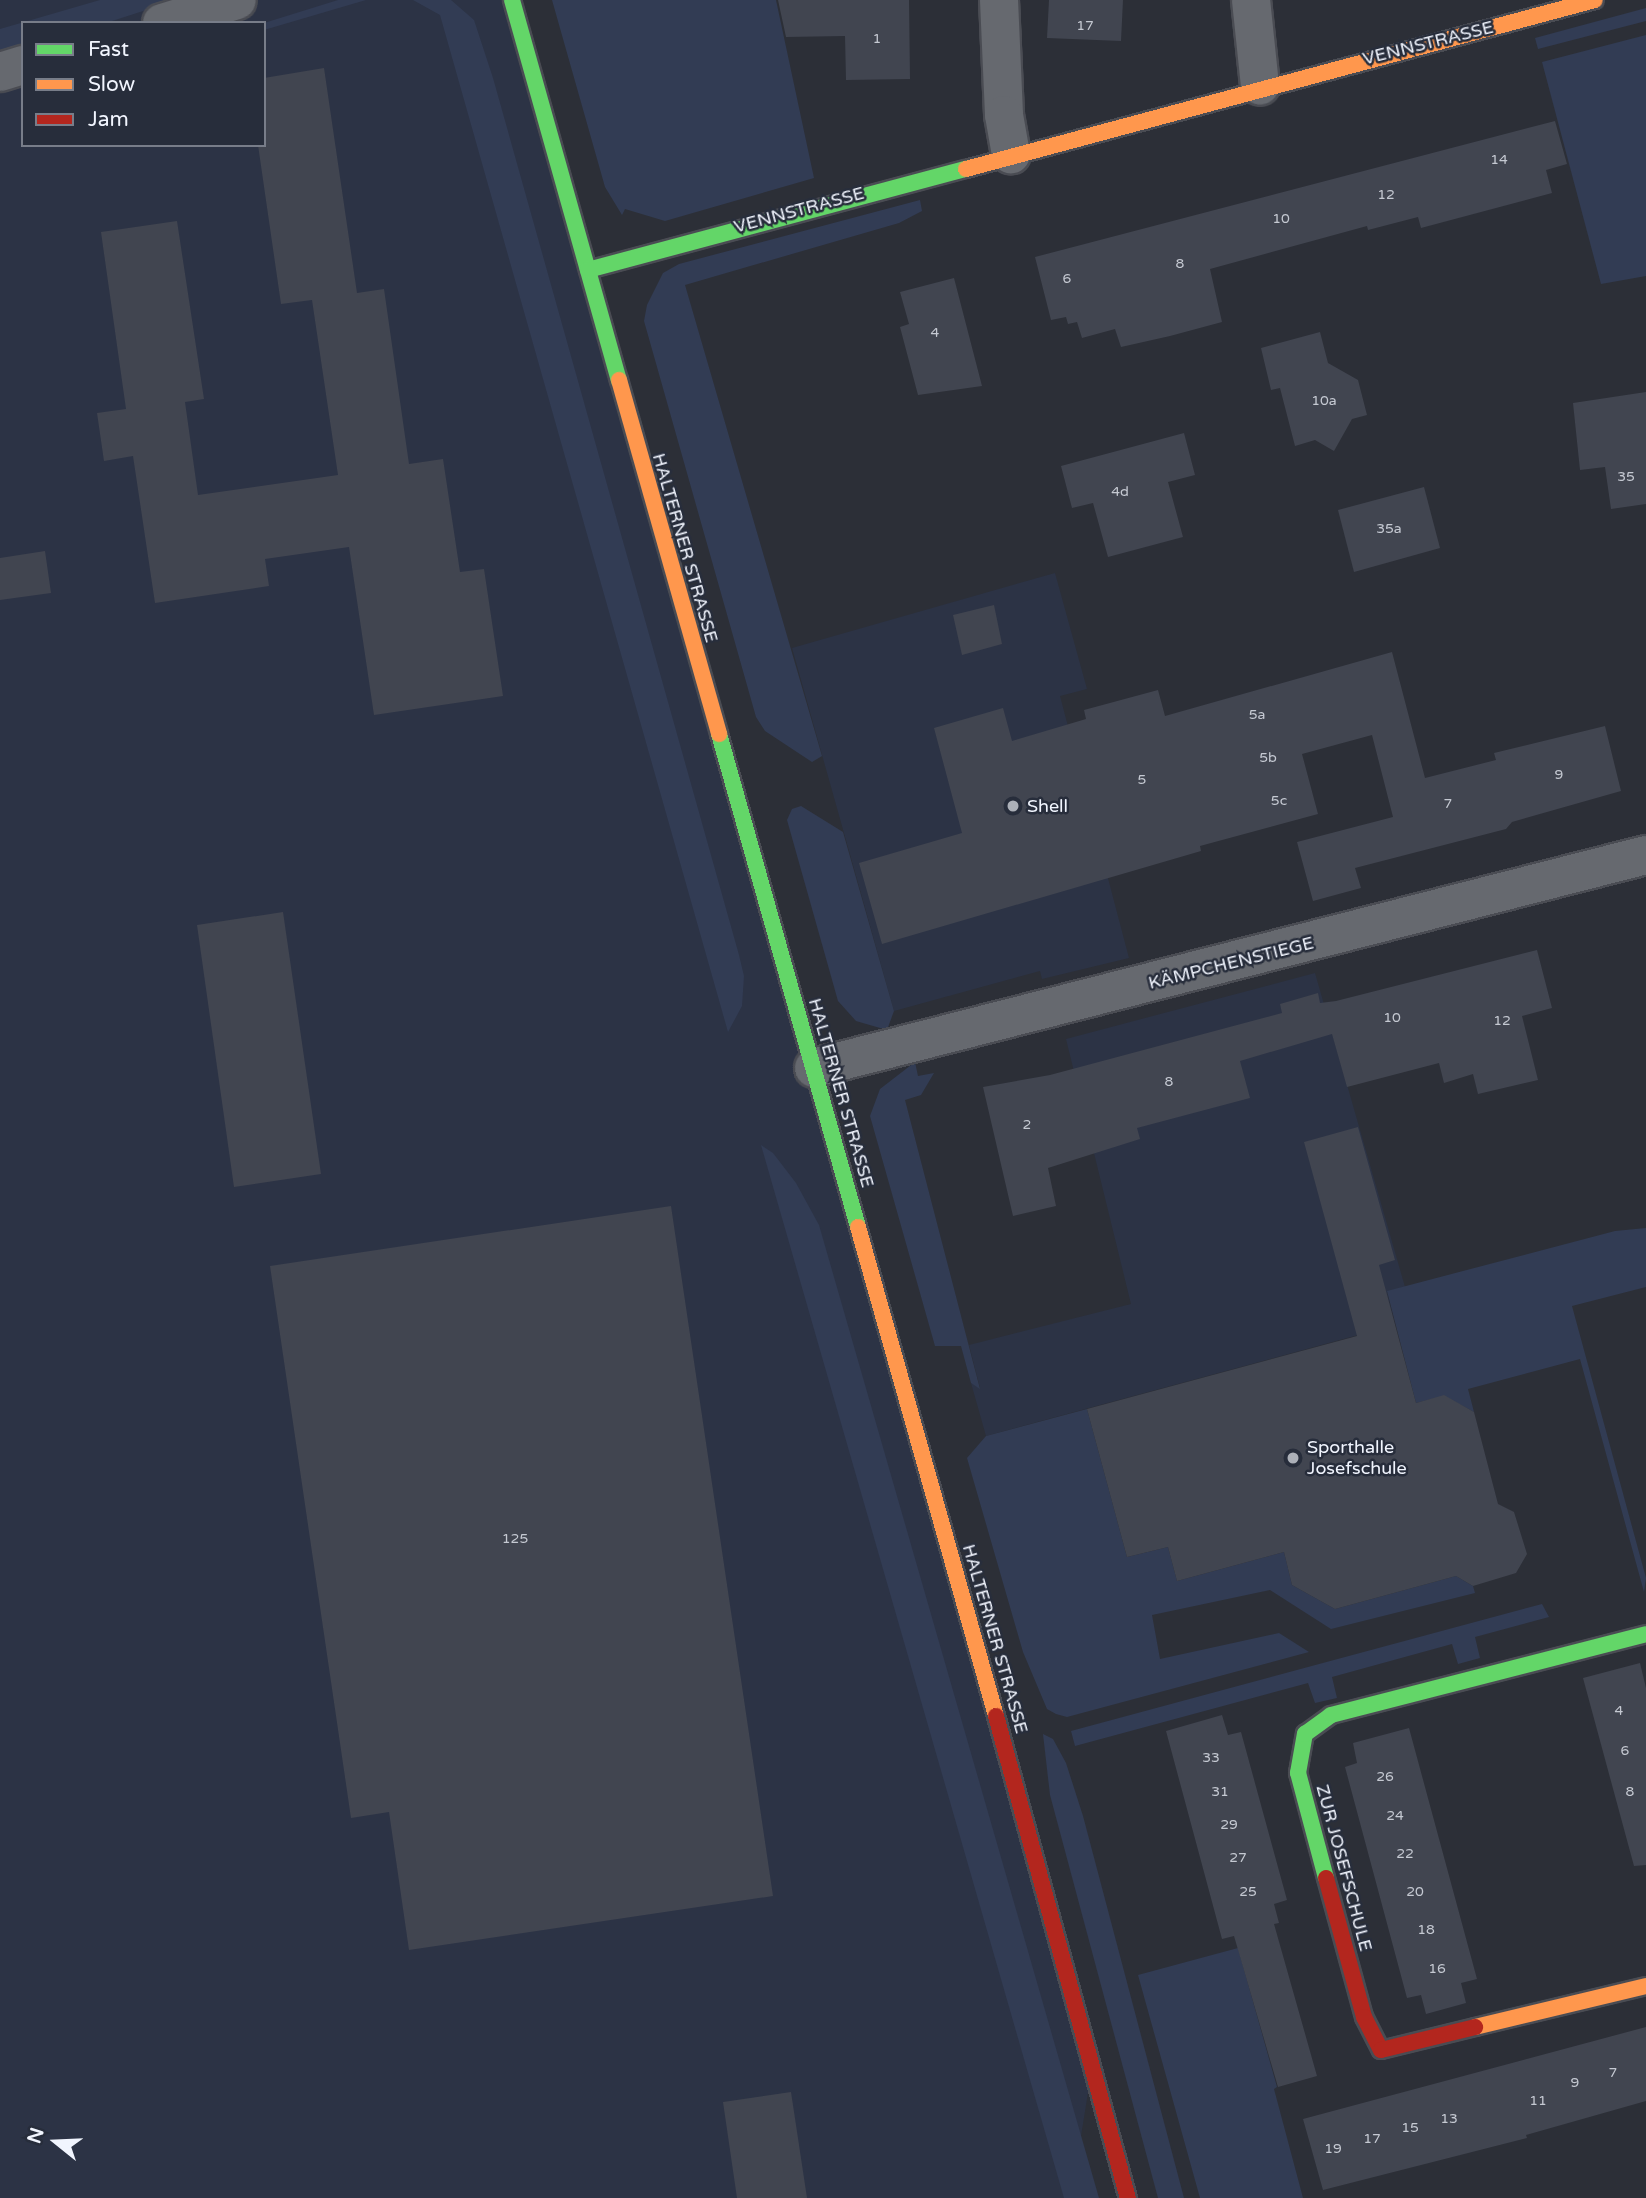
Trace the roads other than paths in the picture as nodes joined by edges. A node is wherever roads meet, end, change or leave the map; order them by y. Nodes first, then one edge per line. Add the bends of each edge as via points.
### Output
1 (237, 0) edge
2 (512, 0) edge
3 (999, 0) edge
4 (1251, 0) edge
5 (1595, 0) edge
6 (169, 21) edge
7 (21, 66) edge
8 (0, 72) edge
9 (1260, 86) junction
10 (1011, 154) junction
11 (587, 270) junction
12 (1646, 855) edge
13 (814, 1068) junction
14 (1646, 1634) edge
15 (1646, 1986) edge
16 (1128, 2198) edge

1 - 6 street
2 - 11 main road, HALTERNER STRASSE
3 - 10 street via 1004,115
4 - 9 street
5 - 9 main road, VENNSTRASSE
7 - 8 street
9 - 10 main road, VENNSTRASSE
10 - 11 main road, VENNSTRASSE
11 - 13 main road, HALTERNER STRASSE
12 - 13 street, KÄMPCHENSTIEGE
13 - 16 main road, HALTERNER STRASSE
14 - 15 main road, ZUR JOSEFSCHULE via 1331,1716 1304,1734 1298,1773 1364,2017 1381,2050

